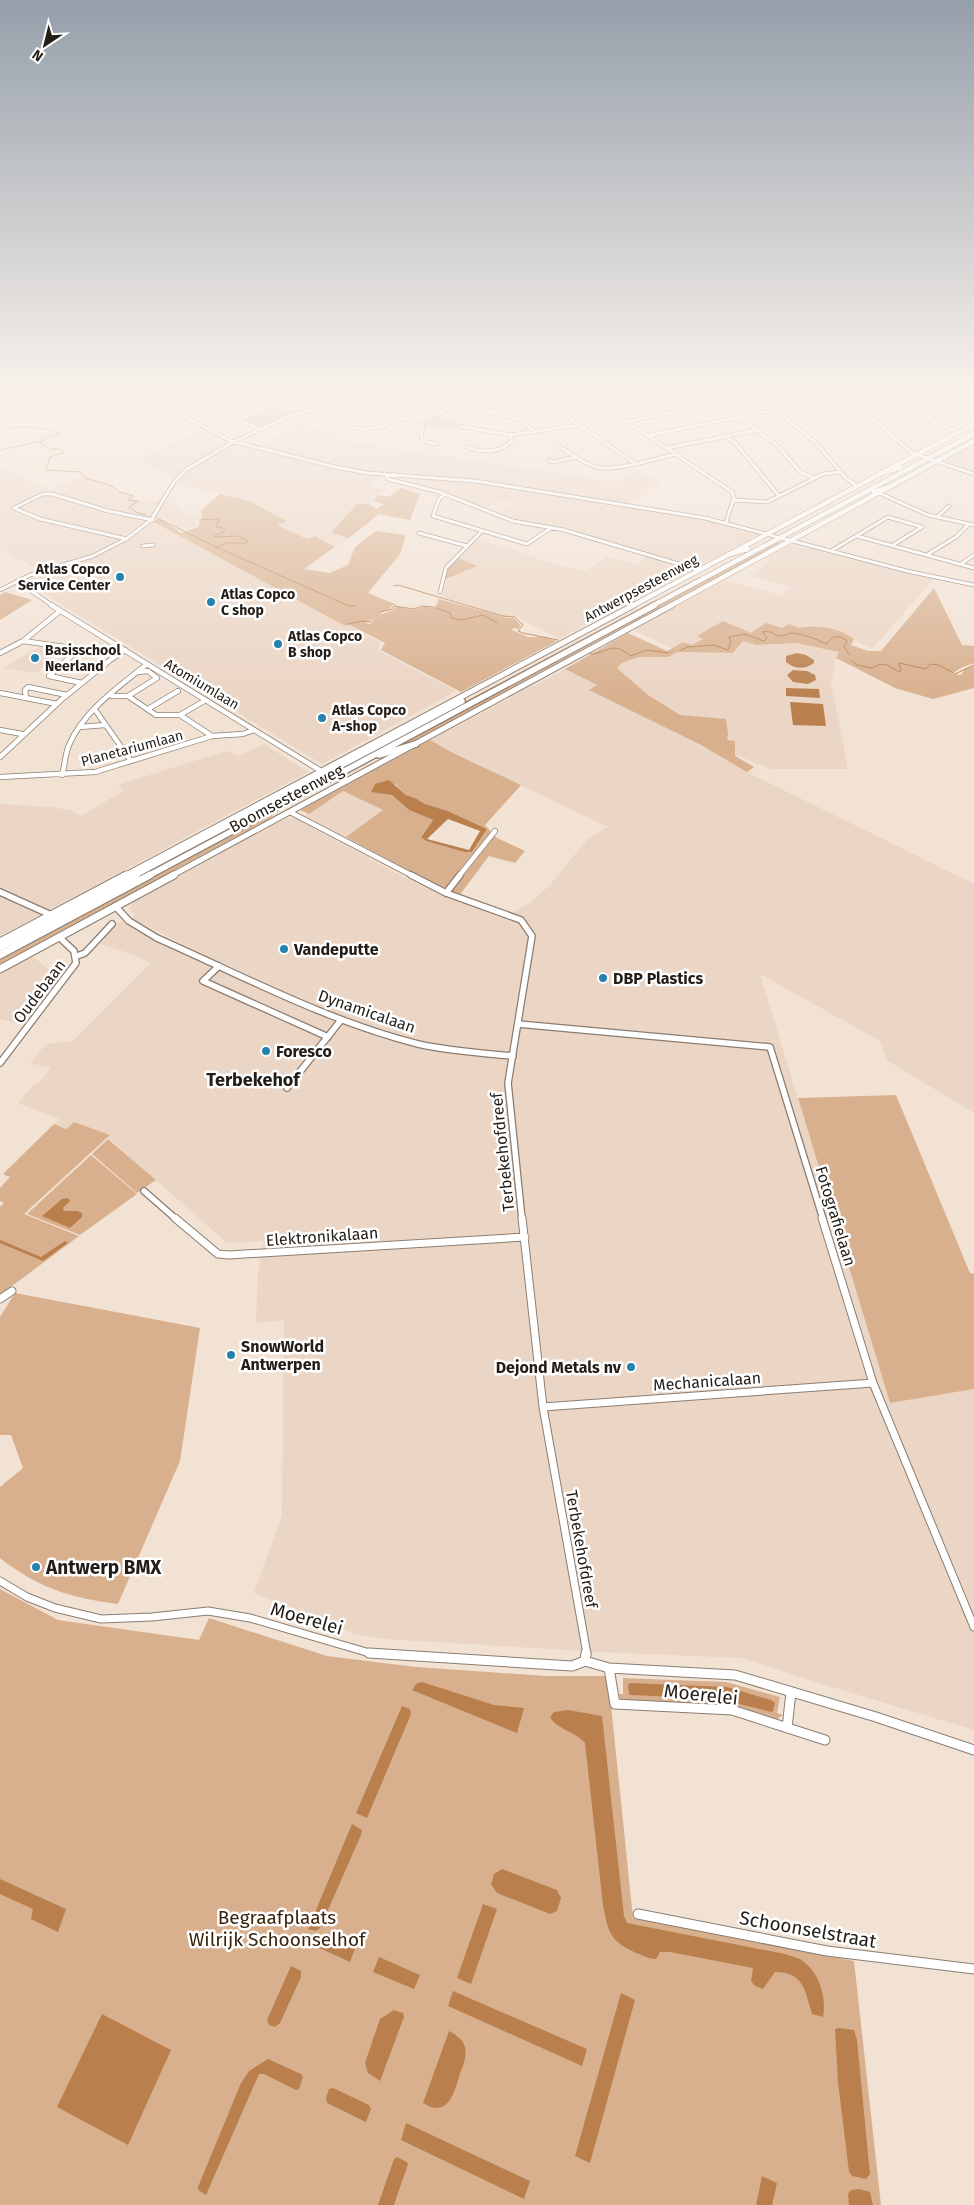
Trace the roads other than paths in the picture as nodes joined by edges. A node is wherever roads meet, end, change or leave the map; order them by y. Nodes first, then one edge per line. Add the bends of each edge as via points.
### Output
1 (42, 495) edge
2 (55, 495) edge
3 (167, 495) edge
4 (444, 495) joint
5 (560, 495) edge
6 (730, 495) edge
7 (840, 495) edge
8 (852, 495) edge
9 (860, 495) edge
10 (863, 495) edge
11 (877, 495) edge
12 (881, 495) edge
13 (779, 496) edge
14 (856, 497) junction
15 (733, 500) junction
16 (948, 506) dead end
17 (937, 516) junction
18 (152, 520) junction
19 (726, 522) junction
20 (910, 523) junction
21 (972, 524) edge
22 (551, 528) junction
23 (482, 531) junction
24 (914, 532) junction
25 (418, 533) dead end
26 (767, 534) junction
27 (857, 536) junction
28 (777, 537) junction
29 (127, 539) junction
30 (792, 541) junction
31 (153, 545) dead end
32 (893, 545) junction
33 (143, 546) dead end
34 (467, 546) junction
35 (748, 550) junction
36 (831, 551) junction
37 (928, 554) junction
38 (727, 555) junction
39 (974, 555) edge
40 (961, 564) junction
41 (974, 568) edge
42 (699, 570) junction
43 (17, 582) junction
44 (974, 585) edge
45 (0, 590) edge
46 (440, 592) dead end
47 (60, 611) junction
48 (23, 641) junction
49 (563, 642) joint
50 (125, 650) junction
51 (586, 652) joint
52 (0, 653) edge
53 (147, 664) junction
54 (137, 672) junction
55 (82, 683) junction
56 (178, 691) dead end
57 (0, 693) edge
58 (67, 695) junction
59 (128, 696) junction
60 (110, 697) junction
61 (26, 698) junction
62 (206, 700) junction
63 (57, 704) junction
64 (148, 709) junction
65 (96, 711) junction
66 (180, 715) junction
67 (105, 724) junction
68 (80, 727) junction
69 (252, 728) junction
70 (0, 730) edge
71 (22, 734) junction
72 (212, 736) junction
73 (416, 744) junction
74 (0, 757) edge
75 (363, 760) junction
76 (131, 761) junction
77 (324, 772) junction
78 (62, 775) junction
79 (334, 775) junction
80 (0, 777) edge
81 (303, 805) junction
82 (266, 806) junction
83 (275, 807) junction
84 (290, 812) junction
85 (228, 826) junction
86 (258, 829) junction
87 (495, 831) dead end
88 (198, 836) junction
89 (0, 892) edge
90 (446, 893) junction
91 (115, 906) junction
92 (51, 915) junction
93 (112, 924) dead end
94 (59, 937) junction
95 (0, 942) edge
96 (0, 947) edge
97 (0, 955) edge
98 (77, 956) junction
99 (219, 966) junction
100 (0, 969) edge
101 (341, 1020) junction
102 (518, 1024) junction
103 (328, 1037) junction
104 (513, 1056) junction
105 (0, 1063) edge
106 (287, 1088) dead end
107 (144, 1191) dead end
108 (525, 1237) junction
109 (12, 1290) dead end
110 (0, 1299) edge
111 (873, 1383) junction
112 (543, 1407) junction
113 (0, 1580) edge
114 (974, 1627) edge
115 (585, 1661) junction
116 (610, 1668) junction
117 (791, 1692) junction
118 (787, 1728) junction
119 (825, 1740) dead end
120 (974, 1748) edge
121 (638, 1914) dead end
122 (974, 1969) edge

1 - 29 street via 15,510
2 - 18 street
3 - 18 street
4 - 22 street via 513,521
4 - 23 street via 439,499 433,516
5 - 19 street
6 - 15 street
7 - 26 main road, Antwerpsesteenweg
8 - 28 highway
9 - 14 highway
10 - 14 highway
11 - 30 main road, Antwerpsesteenweg
12 - 17 street
13 - 15 street via 763,503
14 - 28 highway
15 - 19 street
16 - 17 street
17 - 21 street
18 - 29 street
19 - 26 street
20 - 24 street
20 - 24 street via 922,527
20 - 27 street via 888,517
21 - 37 street
22 - 23 street via 527,544
22 - 42 street
23 - 34 street
24 - 32 street
25 - 34 street
26 - 28 street
26 - 38 main road, Antwerpsesteenweg
27 - 32 street
27 - 36 street
28 - 30 street
28 - 35 highway
28 - 75 highway
29 - 43 street via 94,556
30 - 36 street
30 - 51 main road, Antwerpsesteenweg
31 - 33 street
32 - 37 street
34 - 46 street via 446,568
35 - 38 highway
35 - 77 highway
36 - 44 street
37 - 40 street
38 - 42 main road, Antwerpsesteenweg
39 - 40 street
40 - 41 street
42 - 49 main road, Antwerpsesteenweg
43 - 45 street
43 - 47 street, Atomiumlaan
47 - 48 street
47 - 50 street, Atomiumlaan
48 - 52 street
48 - 55 street via 80,649 49,676
49 - 77 main road, Boomsesteenweg
50 - 53 street, Atomiumlaan
50 - 55 street
51 - 73 main road, Boomsesteenweg
53 - 54 street
53 - 62 street, Atomiumlaan
54 - 59 street via 148,671 158,678
54 - 60 street
55 - 58 street
56 - 64 street
57 - 61 street
58 - 61 street via 28,687 24,690
58 - 63 street
59 - 60 street
59 - 64 street
60 - 65 street
61 - 63 street
62 - 66 street
62 - 69 street, Atomiumlaan
63 - 71 street
64 - 66 street via 156,715
65 - 67 street
65 - 68 street
66 - 72 street
67 - 68 street
67 - 76 street
68 - 78 street via 69,745
69 - 72 street, Planetariumlaan via 239,734
69 - 77 street, Atomiumlaan
70 - 71 street
71 - 74 street
72 - 76 street, Planetariumlaan
73 - 75 highway
73 - 81 main road, Boomsesteenweg
75 - 79 highway
76 - 78 street, Planetariumlaan via 95,772
77 - 79 main road, Atomiumlaan
77 - 82 highway
77 - 88 main road, Boomsesteenweg
78 - 80 street, Planetariumlaan
79 - 81 main road via 338,779 336,784
79 - 83 highway
81 - 84 main road, Boomsesteenweg
82 - 83 main road, Terbekehofdreef
82 - 85 highway
83 - 84 main road, Terbekehofdreef
83 - 86 main road via 276,815
83 - 97 highway
84 - 86 main road, Boomsesteenweg
84 - 90 street, Terbekehofdreef
85 - 88 highway
85 - 96 highway
86 - 91 main road, Boomsesteenweg
87 - 90 street
88 - 92 main road, Boomsesteenweg
89 - 92 street
90 - 102 street, Terbekehofdreef via 521,920 529,929 532,943
91 - 94 main road, Boomsesteenweg
91 - 99 street, Dynamicalaan via 141,930
92 - 95 main road, Boomsesteenweg
93 - 98 street, Oudebaan via 85,953
94 - 98 street, Oudebaan via 75,950
94 - 100 main road, Boomsesteenweg
98 - 105 street, Oudebaan via 72,970
99 - 101 street, Dynamicalaan
99 - 103 street via 203,981
101 - 103 street
101 - 104 street, Dynamicalaan via 420,1044
102 - 104 street, Terbekehofdreef
102 - 111 street, Fotografielaan via 770,1047
103 - 106 street
104 - 108 street, Terbekehofdreef via 508,1097
107 - 108 street, Elektronikalaan via 211,1249 229,1256
108 - 112 street, Terbekehofdreef
109 - 110 street
111 - 112 street, Mechanicalaan
111 - 114 street, Fotografielaan
112 - 115 street, Terbekehofdreef via 587,1656
113 - 115 street, Moerelei via 27,1597 55,1608 101,1619 208,1611 250,1618 374,1654 572,1666
115 - 116 street, Moerelei
116 - 117 street, Moerelei via 735,1675
116 - 118 street, Moerelei via 615,1704 732,1710
117 - 118 street
117 - 120 street, Moerelei
118 - 119 street, Moerelei
121 - 122 street, Schoonselstraat via 827,1951

